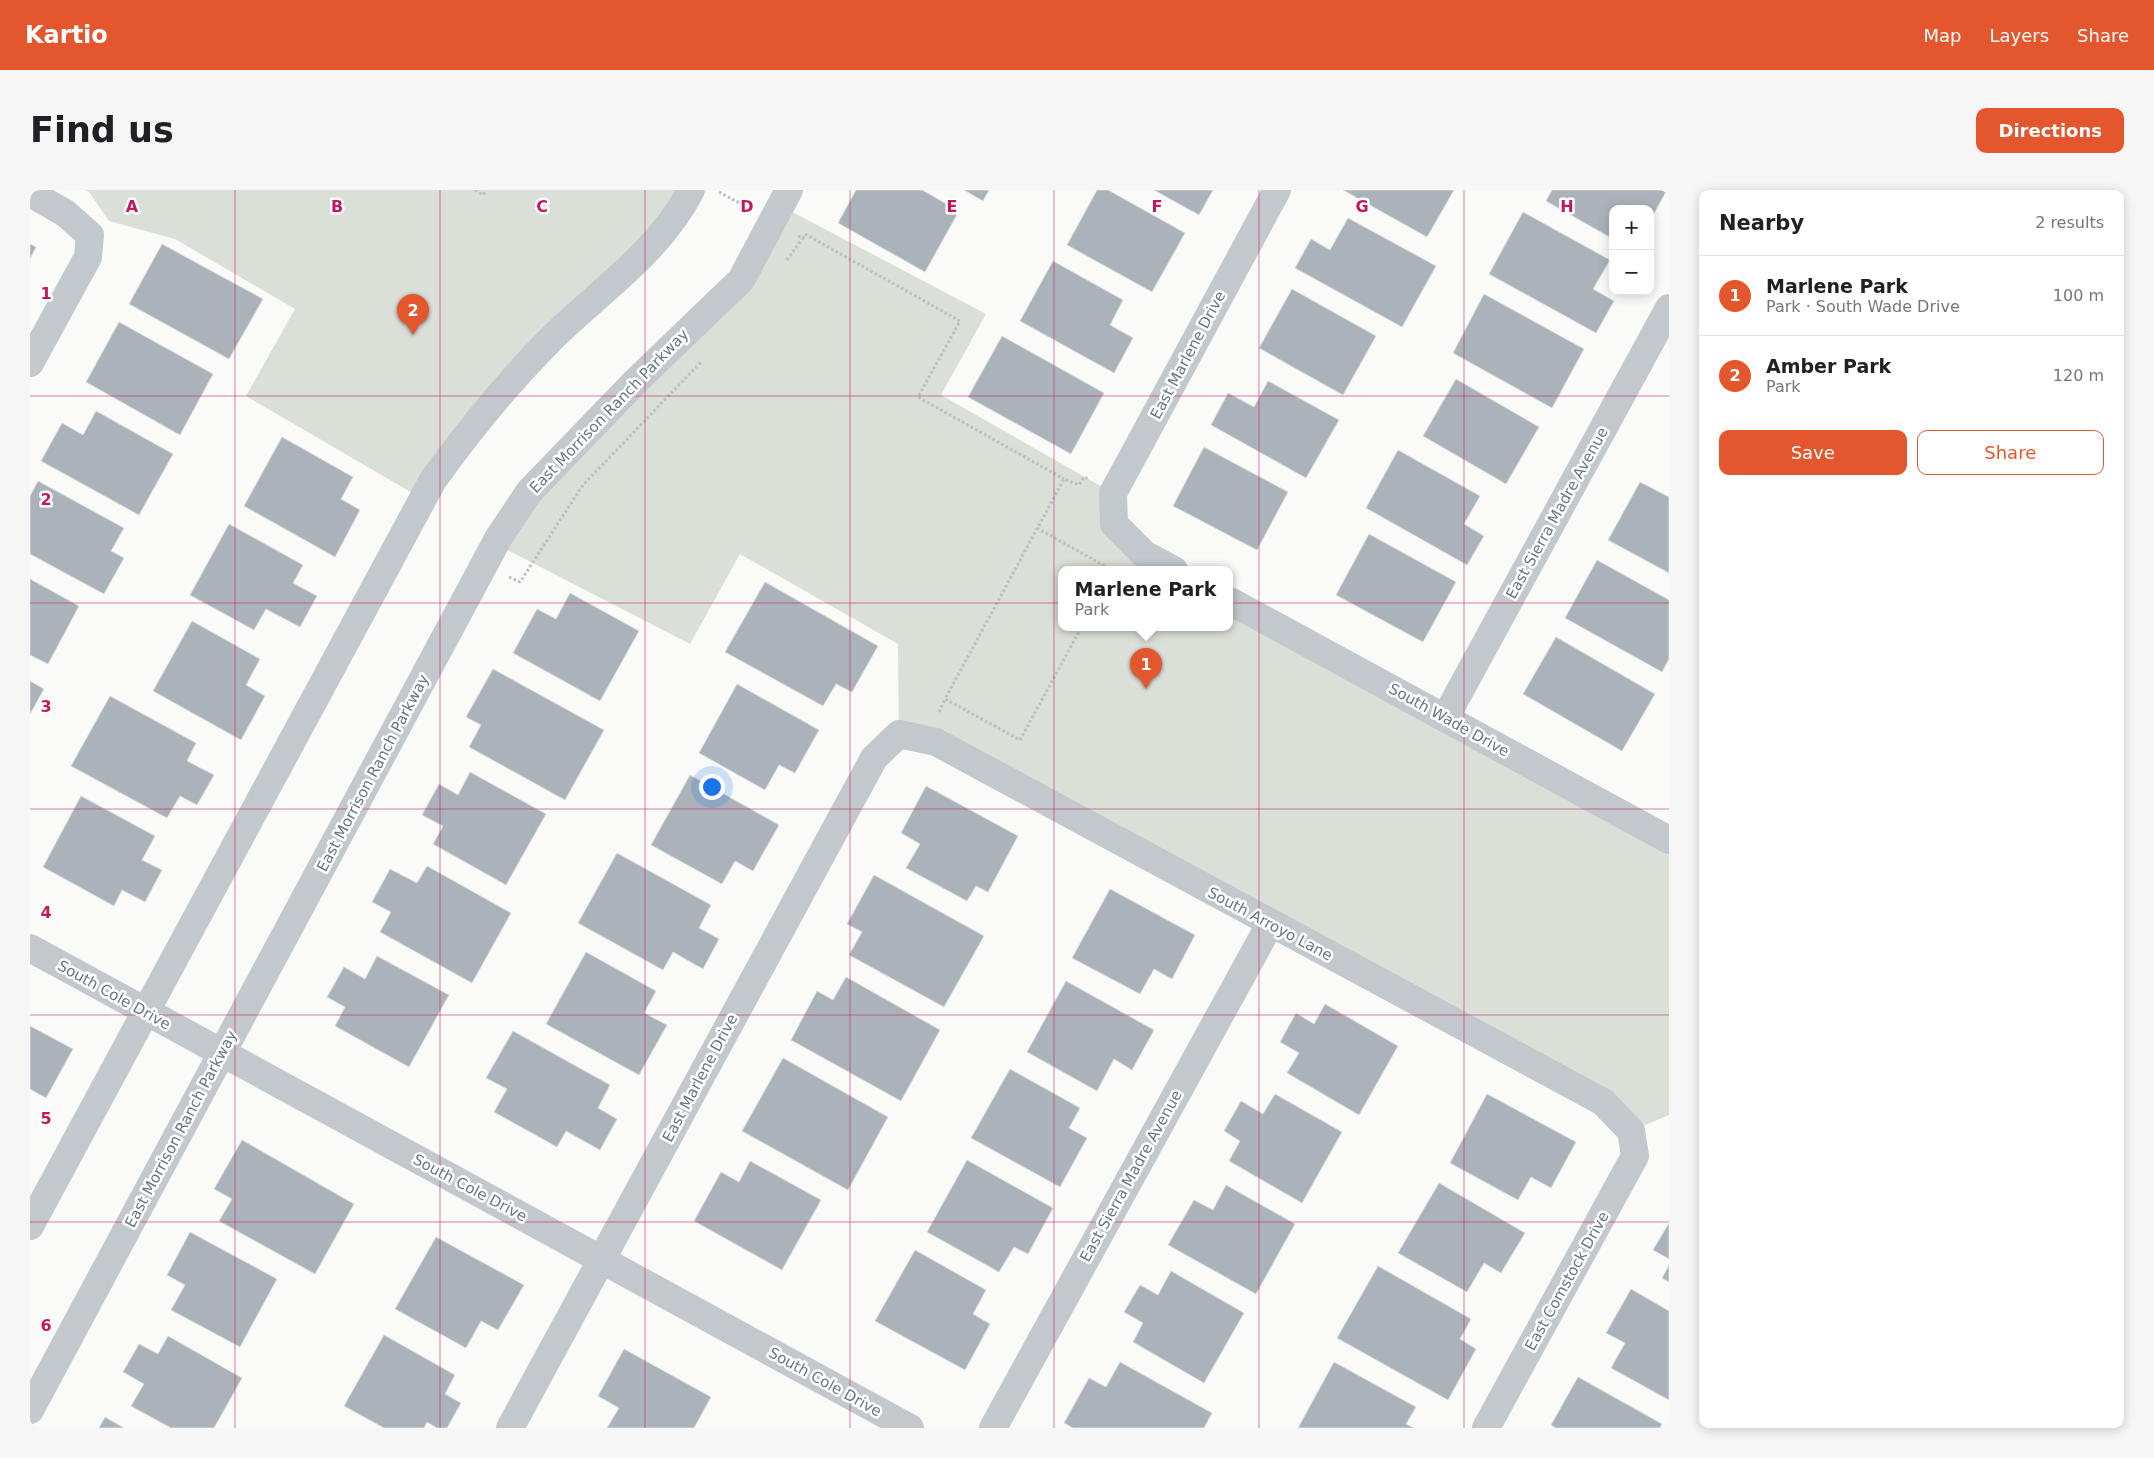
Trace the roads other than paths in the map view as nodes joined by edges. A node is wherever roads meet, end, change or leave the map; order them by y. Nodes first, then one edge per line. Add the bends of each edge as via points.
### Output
1 (691, 190) edge
2 (789, 190) edge
3 (1277, 190) edge
4 (30, 193) edge
5 (1669, 308) edge
6 (30, 363) edge
7 (1166, 566) edge
8 (1233, 602) edge
9 (1445, 718) junction
10 (899, 734) joint
11 (1669, 840) edge
12 (1270, 924) junction
13 (30, 948) edge
14 (146, 1012) junction
15 (222, 1054) junction
16 (1631, 1131) joint
17 (30, 1226) edge
18 (602, 1260) junction
19 (30, 1410) edge
20 (510, 1428) edge
21 (910, 1428) edge
22 (993, 1428) edge
23 (1486, 1428) edge

1 - 14 street via 663,233 553,337 469,430 433,480
2 - 15 street, East Morrison Ranch Parkway via 741,280 634,382 529,492 499,537
3 - 7 street, East Marlene Drive via 1113,493 1114,524 1144,554
4 - 6 street via 65,213 90,235 88,257
5 - 9 street, East Sierra Madre Avenue
8 - 9 street, South Wade Drive
9 - 11 street, South Wade Drive
10 - 12 street, South Arroyo Lane via 936,742
10 - 18 street, East Marlene Drive via 874,758
12 - 16 street, South Arroyo Lane via 1603,1102
12 - 22 street, East Sierra Madre Avenue
13 - 14 street, South Cole Drive
14 - 15 street, South Cole Drive
14 - 17 street
15 - 18 street, South Cole Drive
15 - 19 street, East Morrison Ranch Parkway
16 - 23 street, East Comstock Drive via 1635,1156
18 - 20 street, East Marlene Drive
18 - 21 street, South Cole Drive

